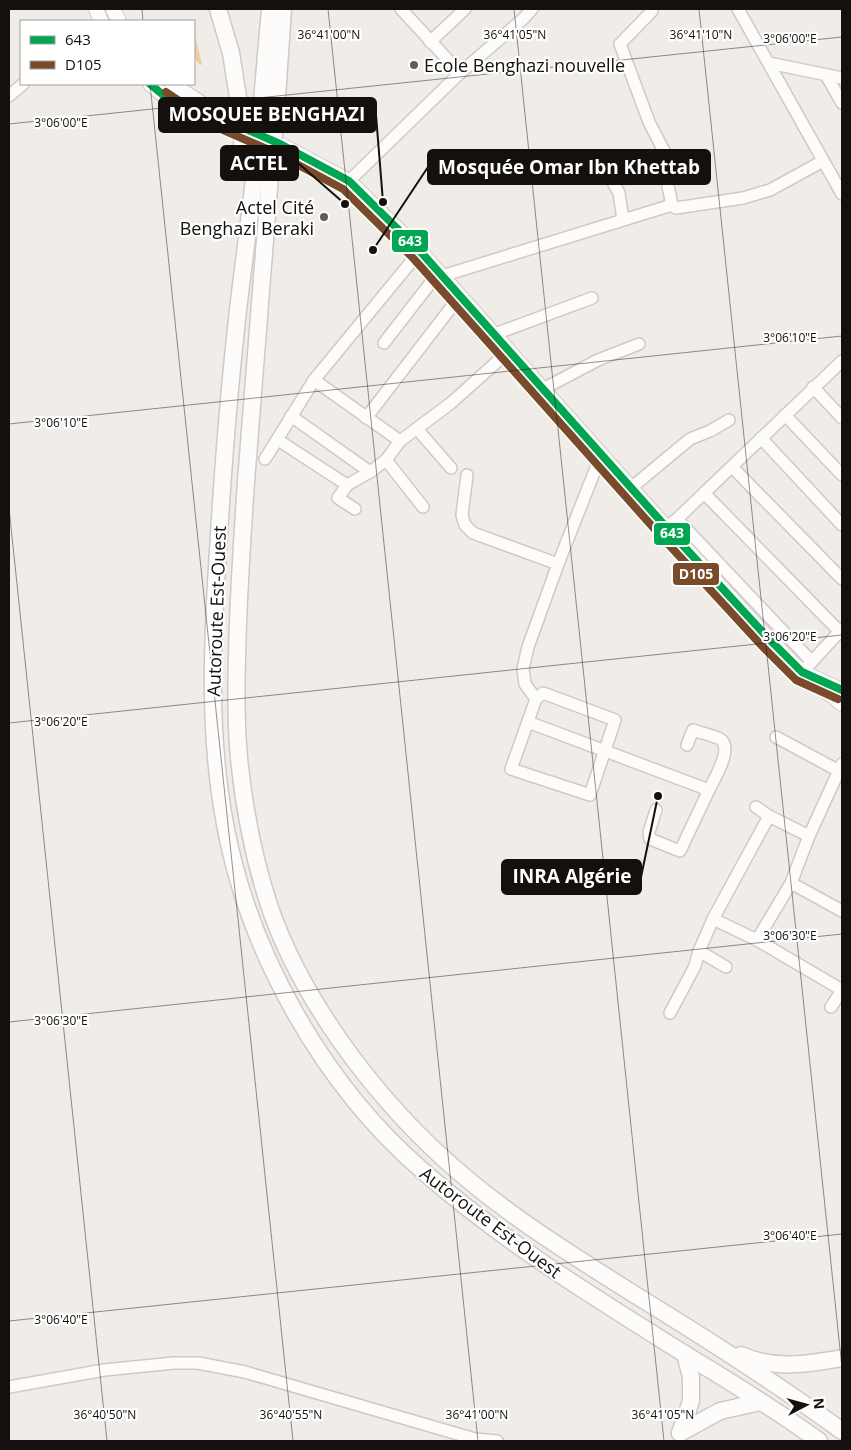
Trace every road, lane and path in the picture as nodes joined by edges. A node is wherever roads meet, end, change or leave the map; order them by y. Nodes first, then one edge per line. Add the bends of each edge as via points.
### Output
1 (218, 9) edge
2 (270, 9) edge
3 (283, 9) edge
4 (294, 9) edge
5 (401, 9) edge
6 (465, 9) edge
7 (532, 9) edge
8 (738, 9) edge
9 (652, 11) dead end
10 (430, 42) junction
11 (769, 63) junction
12 (280, 65) junction
13 (460, 73) junction
14 (826, 75) junction
15 (842, 78) edge
16 (22, 85) edge
17 (151, 85) edge
18 (174, 85) edge
19 (9, 96) edge
20 (842, 103) edge
21 (268, 113) junction
22 (234, 116) junction
23 (600, 158) dead end
24 (823, 161) junction
25 (349, 181) junction
26 (842, 194) edge
27 (672, 205) junction
28 (623, 220) junction
29 (420, 251) junction
30 (441, 274) junction
31 (240, 293) junction
32 (460, 296) junction
33 (592, 298) dead end
34 (495, 334) junction
35 (384, 343) dead end
36 (639, 344) dead end
37 (509, 351) junction
38 (842, 361) edge
39 (314, 380) junction
40 (813, 387) junction
41 (543, 389) junction
42 (785, 415) junction
43 (291, 416) junction
44 (366, 418) junction
45 (842, 418) edge
46 (730, 420) dead end
47 (416, 429) junction
48 (761, 438) junction
49 (278, 440) junction
50 (400, 441) junction
51 (601, 454) junction
52 (265, 459) dead end
53 (386, 460) junction
54 (732, 467) junction
55 (451, 468) dead end
56 (370, 472) junction
57 (842, 475) edge
58 (467, 476) dead end
59 (347, 486) junction
60 (631, 488) junction
61 (704, 493) junction
62 (423, 507) dead end
63 (355, 509) dead end
64 (671, 523) junction
65 (842, 526) edge
66 (558, 564) junction
67 (842, 578) edge
68 (841, 631) edge
69 (807, 667) junction
70 (842, 690) edge
71 (536, 699) junction
72 (842, 704) edge
73 (528, 722) junction
74 (776, 736) dead end
75 (687, 745) dead end
76 (604, 751) junction
77 (841, 767) edge
78 (709, 790) junction
79 (756, 807) dead end
80 (656, 810) dead end
81 (769, 816) junction
82 (809, 836) junction
83 (791, 883) junction
84 (842, 911) edge
85 (713, 919) junction
86 (757, 940) junction
87 (699, 951) junction
88 (726, 967) dead end
89 (842, 990) edge
90 (831, 1007) dead end
91 (670, 1013) dead end
92 (708, 1340) junction
93 (685, 1354) junction
94 (842, 1358) edge
95 (9, 1387) edge
96 (760, 1402) junction
97 (842, 1431) edge
98 (676, 1437) edge
99 (497, 1441) edge
100 (819, 1441) edge

1 - 22 highway via 231,54
2 - 21 highway
3 - 12 highway
4 - 12 highway
5 - 10 street
6 - 10 street
7 - 13 street
8 - 11 street
9 - 27 street via 620,44 666,154 665,172
10 - 13 street
11 - 14 street
11 - 24 street
12 - 21 highway
13 - 25 street
14 - 15 street
14 - 20 street
16 - 19 street
17 - 22 main road via 168,99
18 - 22 main road
21 - 31 highway, Autoroute Est-Ouest, bridge via 256,152
21 - 92 highway, Autoroute Est-Ouest, bridge via 270,176 241,552 236,701 246,809 271,910 296,968 329,1025 401,1116 496,1202 565,1250
22 - 25 main road
22 - 31 highway, bridge via 244,171
23 - 28 street via 619,194
24 - 26 street
24 - 27 street via 770,190 743,198 676,208
25 - 29 main road
27 - 28 street
28 - 30 street
29 - 30 main road
29 - 39 street
30 - 32 main road
30 - 35 street
31 - 93 highway, Autoroute Est-Ouest via 213,618 213,710 225,825 235,868 265,953 290,1006 320,1054 352,1098 416,1165 533,1256
32 - 34 main road
32 - 44 street
33 - 34 street
34 - 37 main road
36 - 41 street via 598,360
37 - 41 main road
37 - 47 street via 451,404
38 - 40 street
39 - 43 street
39 - 44 street
40 - 42 street
40 - 45 street
41 - 51 main road
42 - 48 street
42 - 57 street
43 - 49 street
43 - 56 street
44 - 50 street
46 - 60 street via 690,439
47 - 50 street
47 - 55 street
48 - 54 street
48 - 65 street
49 - 52 street
49 - 59 street
50 - 53 street
51 - 60 main road
51 - 66 street
53 - 56 street
53 - 62 street
54 - 61 street
54 - 67 street
56 - 59 street
58 - 66 street via 462,515 465,525 473,533
59 - 63 street via 338,498
60 - 64 main road
61 - 64 street
61 - 68 street
64 - 69 main road via 769,640
66 - 71 street via 523,669 525,684
68 - 69 street
69 - 70 main road
69 - 72 main road
71 - 73 street
71 - 76 street via 543,693 615,720
73 - 76 street
73 - 76 street via 511,769 590,795
74 - 77 street
75 - 78 street via 693,730 724,744 726,754
76 - 78 street
77 - 82 street
78 - 80 street via 680,851 650,839
79 - 81 street
81 - 82 street
81 - 85 street
82 - 83 street
83 - 84 street
83 - 86 street
85 - 86 street
85 - 87 street
86 - 89 street
87 - 88 street
87 - 91 street via 695,966
89 - 90 street
92 - 94 highway via 751,1360 774,1364
92 - 97 highway, Autoroute Est-Ouest
93 - 96 highway, Autoroute Est-Ouest
93 - 98 highway via 691,1377 692,1401
95 - 99 street via 104,1370 198,1363 245,1372 475,1439
96 - 98 highway via 720,1411
96 - 100 highway, Autoroute Est-Ouest

